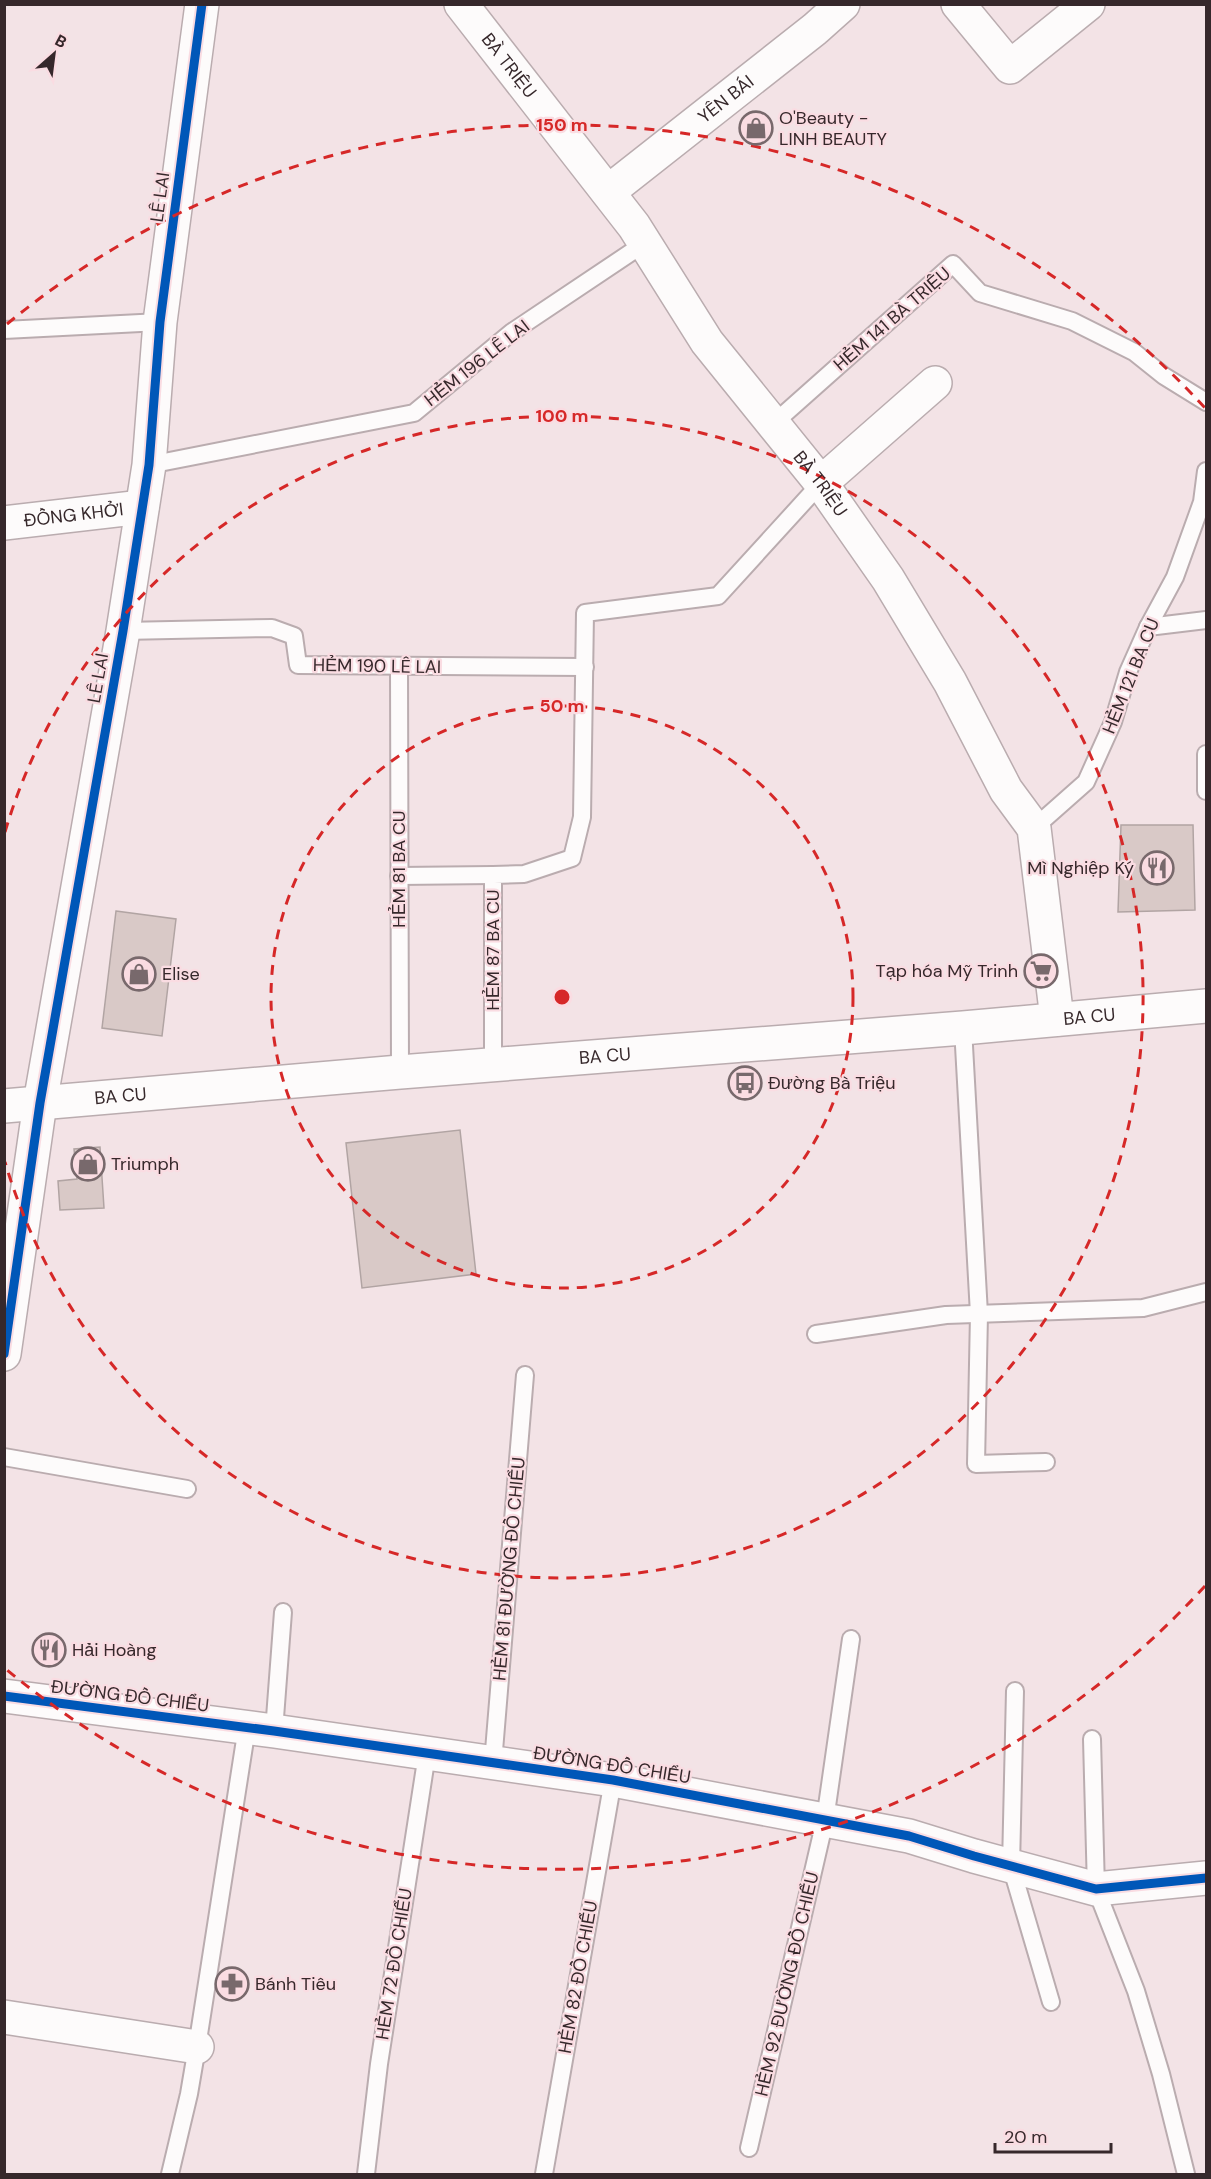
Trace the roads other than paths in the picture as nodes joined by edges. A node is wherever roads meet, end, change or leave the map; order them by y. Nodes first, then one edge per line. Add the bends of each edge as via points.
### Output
1 (202, 4) edge
2 (461, 4) edge
3 (843, 4) edge
4 (958, 4) edge
5 (1088, 4) edge
6 (608, 192) junction
7 (645, 243) junction
8 (160, 322) junction
9 (4, 330) edge
10 (935, 383) dead end
11 (1206, 402) edge
12 (773, 424) junction
13 (149, 465) junction
14 (1206, 471) edge
15 (821, 483) junction
16 (142, 507) junction
17 (4, 523) edge
18 (1206, 620) edge
19 (1148, 627) junction
20 (123, 631) junction
21 (399, 666) junction
22 (585, 667) junction
23 (1206, 754) edge
24 (1206, 790) edge
25 (1034, 828) junction
26 (493, 874) junction
27 (399, 876) junction
28 (1206, 1006) edge
29 (1058, 1019) junction
30 (963, 1028) junction
31 (493, 1065) junction
32 (400, 1072) junction
33 (40, 1103) junction
34 (4, 1106) edge
35 (1206, 1292) edge
36 (979, 1314) junction
37 (816, 1334) dead end
38 (4, 1354) edge
39 (525, 1375) dead end
40 (4, 1457) edge
41 (1046, 1462) dead end
42 (187, 1489) dead end
43 (283, 1612) dead end
44 (851, 1639) dead end
45 (1016, 1690) dead end
46 (4, 1696) edge
47 (261, 1729) junction
48 (1092, 1739) dead end
49 (427, 1754) junction
50 (493, 1763) junction
51 (613, 1780) junction
52 (825, 1820) junction
53 (1011, 1866) junction
54 (1206, 1878) edge
55 (1096, 1888) junction
56 (1051, 2002) dead end
57 (4, 2017) edge
58 (197, 2047) junction
59 (749, 2148) dead end
60 (170, 2175) edge
61 (366, 2175) edge
62 (544, 2175) edge
63 (1186, 2175) edge

1 - 8 street, LÊ LAI
2 - 6 street, BÀ TRIỆU
3 - 6 street, YÊN BÁI
4 - 5 street via 1010,67
6 - 7 street, BÀ TRIỆU
7 - 12 street, BÀ TRIỆU via 707,342
7 - 13 lane, HẺM 196 LÊ LAI via 512,332 414,413
8 - 9 lane
8 - 13 street, LÊ LAI
10 - 15 street
11 - 12 lane, HẺM 141 BÀ TRIỆU via 1134,352 1072,321 980,293 953,264
12 - 15 street, BÀ TRIỆU
13 - 16 street, LÊ LAI
14 - 19 lane, HẺM 121 BA CU via 1202,502 1175,577
15 - 22 lane, HẺM 87 BA CU via 718,596 585,613
15 - 25 street, BÀ TRIỆU via 888,579 950,682 1006,790
16 - 17 street, ĐỒNG KHỞI
16 - 20 street, LÊ LAI
18 - 19 lane
19 - 25 lane, HẺM 121 BA CU via 1086,782
20 - 21 lane, HẺM 190 LÊ LAI via 272,628 294,636 298,665
20 - 33 street, LÊ LAI
21 - 22 lane, HẺM 190 LÊ LAI
21 - 27 lane, HẺM 81 BA CU
22 - 26 lane, HẺM 87 BA CU via 582,817 572,858 524,874
23 - 24 lane
25 - 29 street, BÀ TRIỆU
26 - 27 lane
26 - 31 lane, HẺM 87 BA CU
27 - 32 lane, HẺM 81 BA CU
28 - 29 street, BA CU
29 - 30 street, BA CU
30 - 31 street, BA CU
30 - 36 lane
31 - 32 street, BA CU
32 - 33 street, BA CU
33 - 34 street, BA CU
33 - 38 street, LÊ LAI
35 - 36 lane via 1143,1308
36 - 37 lane via 946,1315
36 - 41 lane via 976,1464
39 - 50 lane, HẺM 81 ĐƯỜNG ĐỒ CHIỂU
40 - 42 lane
43 - 47 lane
44 - 52 lane, HẺM 92 ĐƯỜNG ĐỒ CHIỂU
45 - 53 lane
46 - 47 street, ĐƯỜNG ĐỒ CHIỂU
47 - 49 street, ĐƯỜNG ĐỒ CHIỂU
47 - 58 lane
48 - 55 lane
49 - 50 street, ĐƯỜNG ĐỒ CHIỂU
49 - 61 lane, HẺM 72 ĐỒ CHIỂU via 379,2064
50 - 51 street, ĐƯỜNG ĐỒ CHIỂU
51 - 52 street, ĐƯỜNG ĐỒ CHIỂU
51 - 62 lane, HẺM 82 ĐỒ CHIỂU
52 - 53 street, ĐƯỜNG ĐỒ CHIỂU via 909,1836
52 - 59 lane, HẺM 92 ĐƯỜNG ĐỒ CHIỂU
53 - 55 street, ĐƯỜNG ĐỒ CHIỂU
53 - 56 lane
54 - 55 street, ĐƯỜNG ĐỒ CHIỂU
55 - 63 lane via 1136,1991
57 - 58 street
58 - 60 lane

